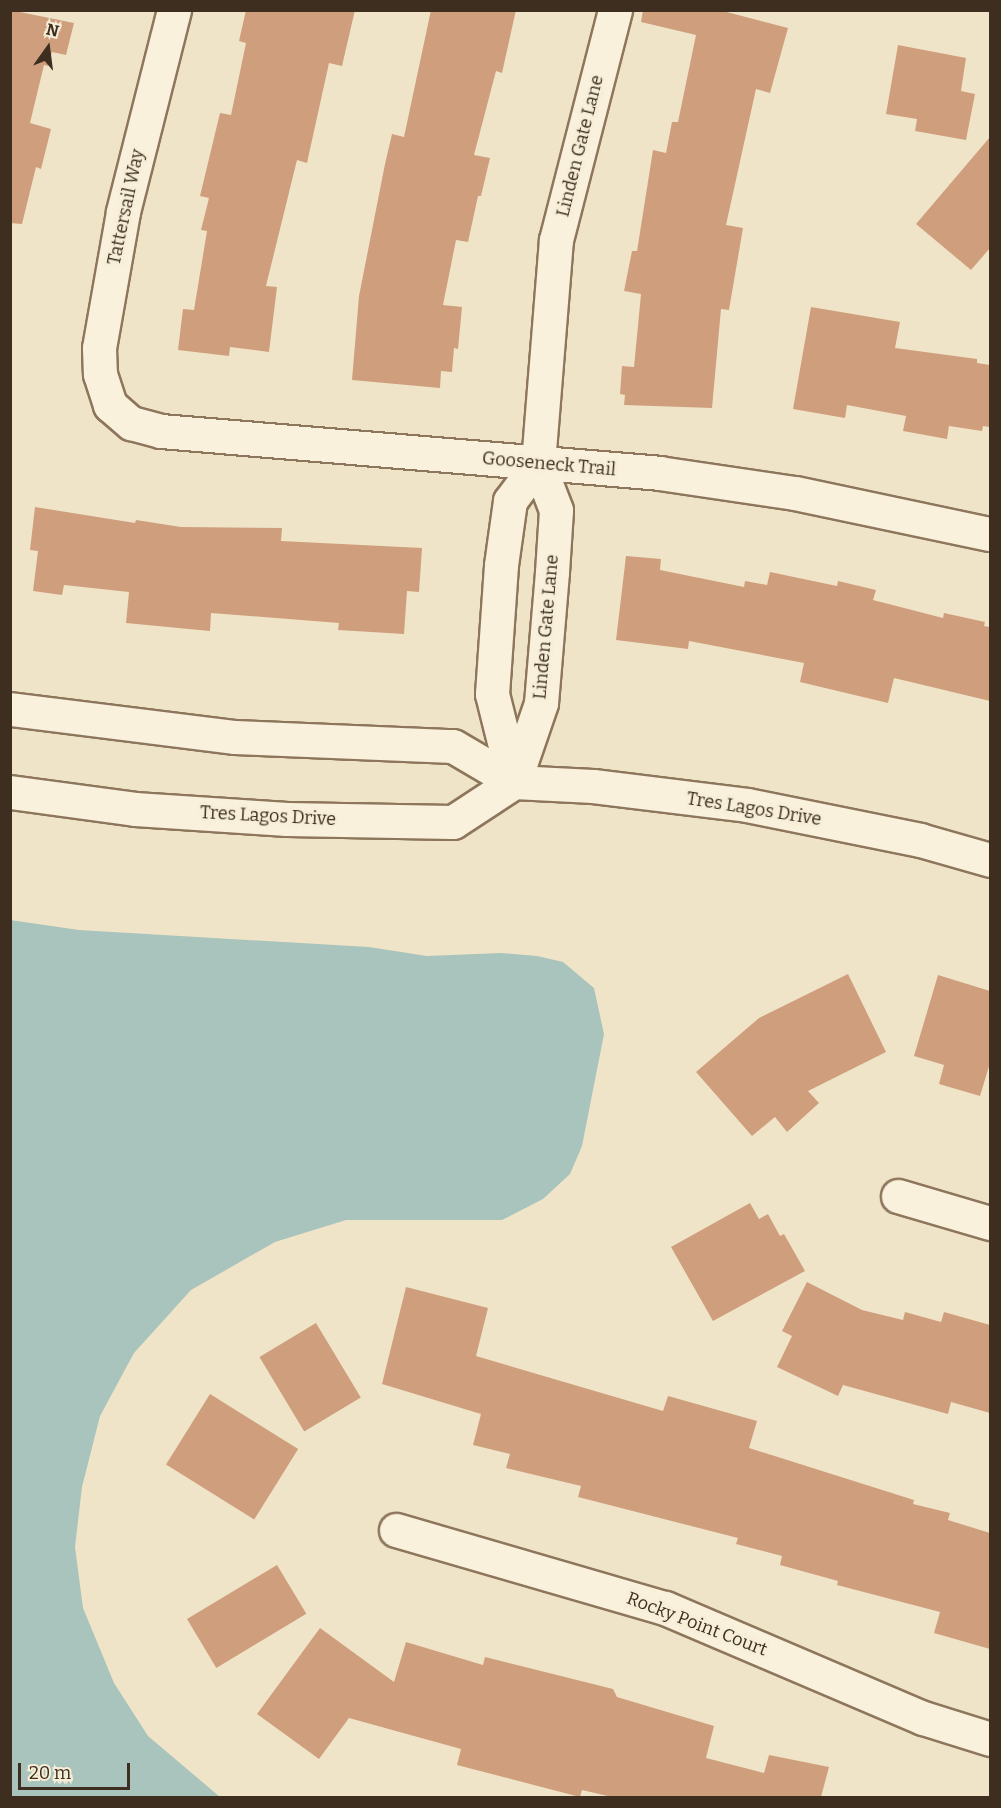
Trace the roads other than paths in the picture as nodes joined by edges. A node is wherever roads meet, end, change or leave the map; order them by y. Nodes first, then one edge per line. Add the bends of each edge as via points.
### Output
1 (174, 10) edge
2 (615, 10) edge
3 (110, 405) joint
4 (538, 463) junction
5 (990, 534) edge
6 (10, 709) edge
7 (514, 782) junction
8 (10, 792) edge
9 (990, 860) edge
10 (898, 1196) dead end
11 (990, 1223) edge
12 (396, 1530) dead end
13 (990, 1739) edge

1 - 3 street, Tattersail Way via 123,212 99,348 100,374
2 - 4 street, Linden Gate Lane via 556,240
3 - 4 street, Gooseneck Trail via 131,423 161,431
4 - 5 street, Gooseneck Trail via 659,473 795,493
4 - 7 street, Linden Gate Lane via 556,510 552,572 541,703
4 - 7 street via 510,501 501,565 492,694
6 - 7 street, Tres Lagos Drive via 235,736 453,746
7 - 8 street, Tres Lagos Drive via 453,822 287,819 135,809
7 - 9 street, Tres Lagos Drive via 593,786 747,805 920,840
10 - 11 street
12 - 13 street, Rocky Point Court via 664,1608 923,1718

